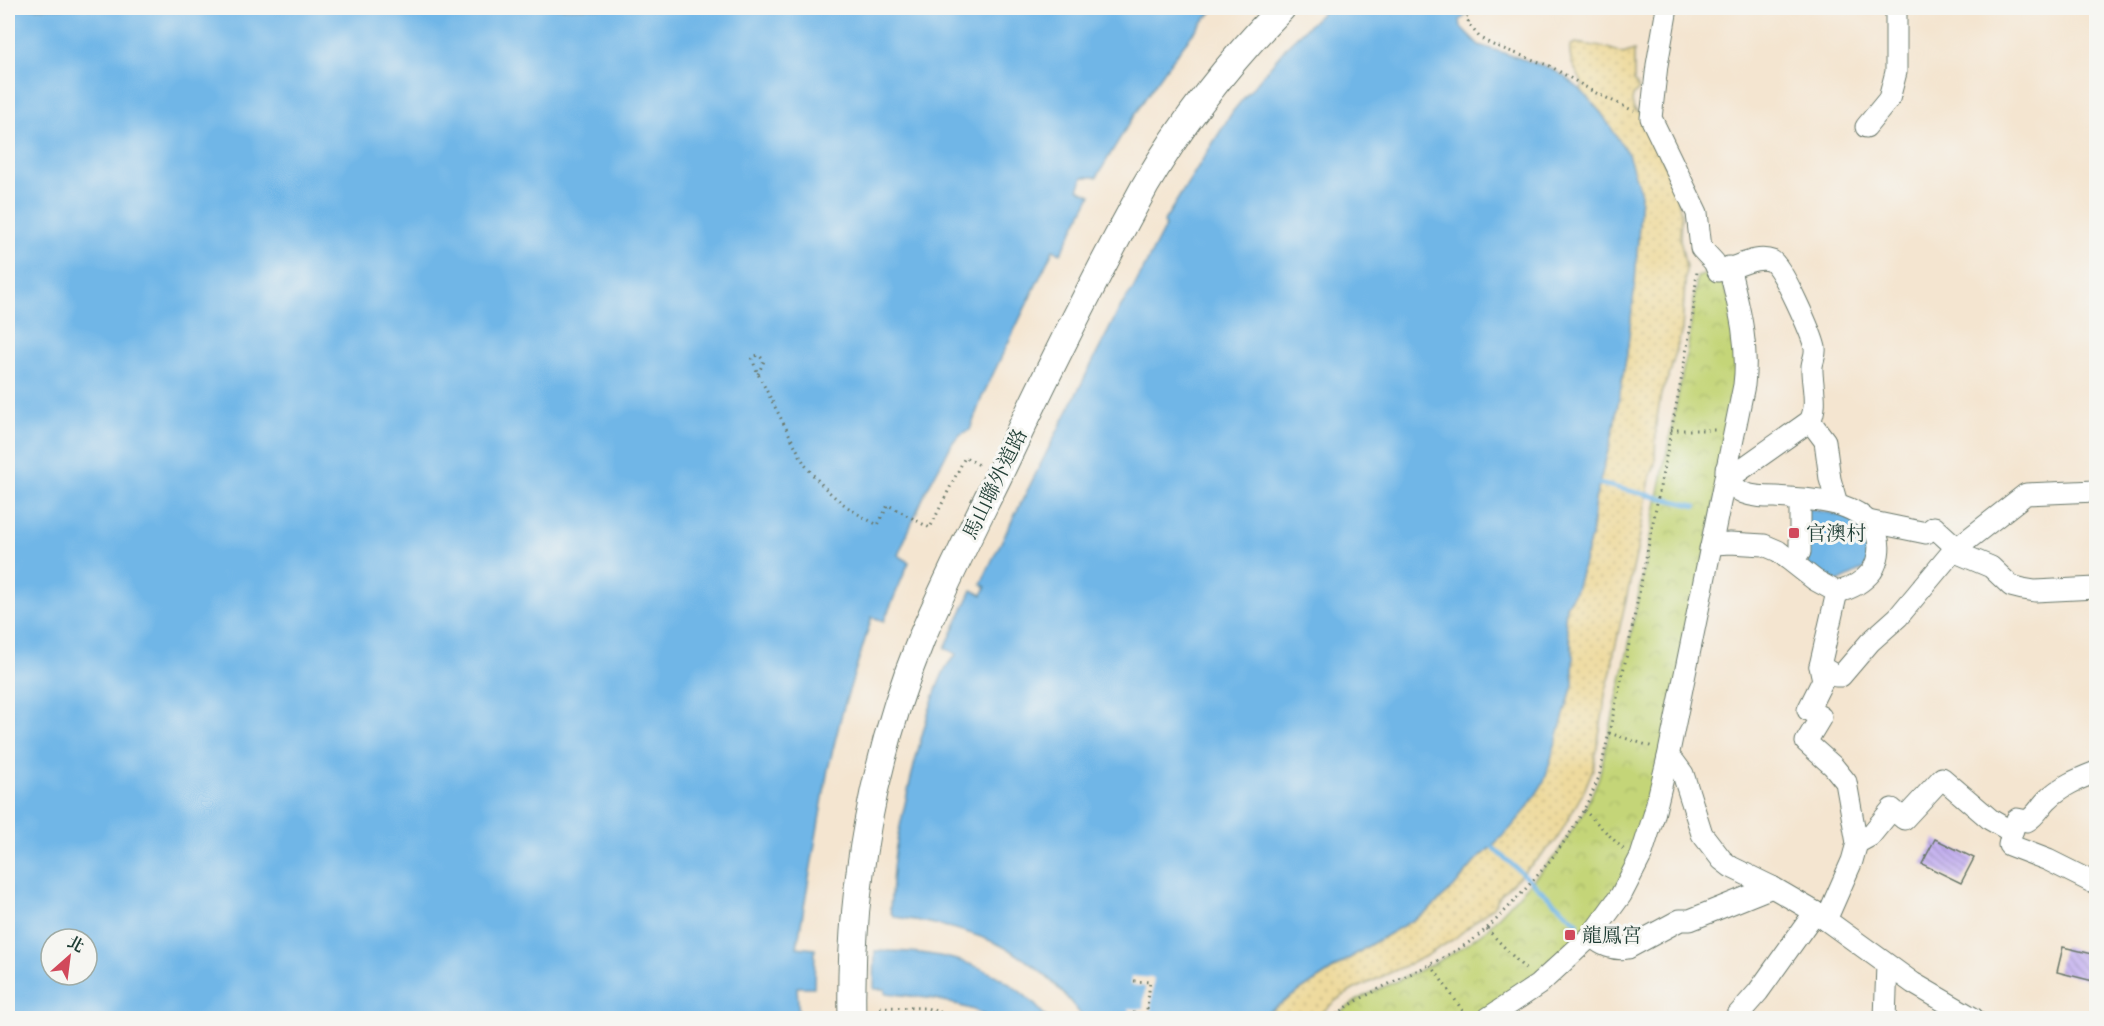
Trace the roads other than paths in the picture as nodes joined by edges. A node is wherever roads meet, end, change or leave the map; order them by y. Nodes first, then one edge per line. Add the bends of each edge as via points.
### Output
1 (1282, 8) edge
2 (1667, 8) edge
3 (1896, 8) edge
4 (1866, 126) dead end
5 (1729, 267) junction
6 (1810, 421) junction
7 (1727, 473) junction
8 (2097, 491) edge
9 (1793, 499) junction
10 (1837, 504) junction
11 (1869, 521) junction
12 (1710, 549) junction
13 (1955, 550) junction
14 (1787, 558) junction
15 (2097, 588) edge
16 (1838, 592) junction
17 (1820, 666) junction
18 (1663, 753) junction
19 (2097, 772) edge
20 (2012, 832) junction
21 (1857, 843) junction
22 (2097, 884) edge
23 (1772, 887) junction
24 (1821, 916) junction
25 (1591, 936) junction
26 (1887, 966) junction
27 (1482, 1016) edge
28 (852, 1018) edge
29 (1735, 1018) edge
30 (1885, 1018) edge
31 (1973, 1018) edge

1 - 28 main road, 馬山聯外道路 via 1204,97 1145,186 927,626 893,719 868,819 855,922
2 - 5 street via 1651,118 1697,213 1701,248 1718,271
3 - 4 street via 1896,72 1889,99
5 - 6 street via 1764,260 1772,262 1783,276 1816,355 1812,365 1814,404
5 - 7 street via 1746,361
6 - 7 street via 1732,476
6 - 10 street via 1825,441
7 - 9 street via 1730,483 1746,494
7 - 12 street
8 - 13 street via 2026,494
9 - 10 street
9 - 14 street via 1800,504 1800,552 1793,559
10 - 11 street
11 - 13 street via 1926,533 1934,527
11 - 16 street via 1878,538 1874,569 1849,590
12 - 14 street via 1715,544 1764,545
12 - 18 street
13 - 15 street via 1991,567 2012,586 2023,589
13 - 17 street via 1841,676
14 - 16 street
16 - 17 street
17 - 21 street via 1823,680 1808,710 1821,717 1806,742 1845,782
18 - 23 street via 1683,774 1699,827 1715,852 1731,867
18 - 25 street via 1654,816 1641,856 1621,895
19 - 20 street via 2059,789 2032,818 2017,819
20 - 21 street via 1991,820 1942,778 1904,819 1892,809 1870,836
20 - 22 street via 2009,845
21 - 24 street via 1852,861
23 - 24 street
23 - 25 street via 1690,920 1680,920 1628,948 1610,948
24 - 26 street
24 - 29 street
25 - 27 street via 1538,985
26 - 30 street
26 - 31 street

